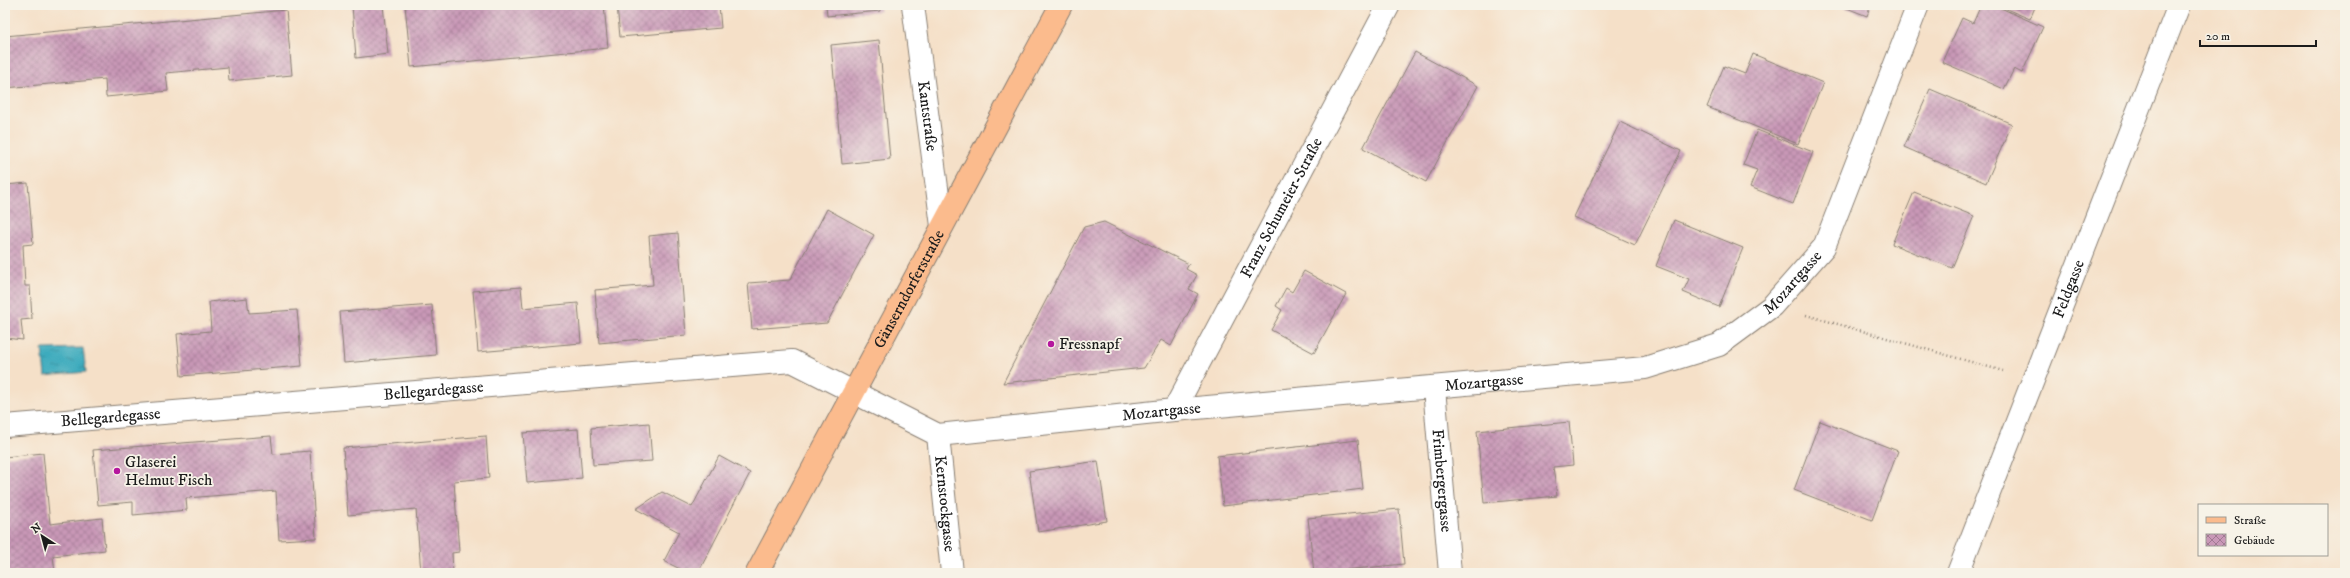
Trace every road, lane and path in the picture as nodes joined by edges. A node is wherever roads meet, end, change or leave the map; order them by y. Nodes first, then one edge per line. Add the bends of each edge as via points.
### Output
1 (913, 5) edge
2 (1060, 5) edge
3 (1389, 5) edge
4 (1918, 5) edge
5 (2180, 5) edge
6 (942, 226) junction
7 (1772, 306) junction
8 (2034, 380) junction
9 (1434, 388) junction
10 (854, 392) junction
11 (1174, 410) junction
12 (5, 426) edge
13 (938, 435) junction
14 (757, 573) edge
15 (952, 573) edge
16 (1450, 573) edge
17 (1958, 573) edge

1 - 6 street, Kantstraße
2 - 6 main road, Gänserndorferstraße
3 - 11 street, Franz Schumeier-Straße
4 - 7 street, Mozartgasse via 1824,247
5 - 8 street, Feldgasse
6 - 10 main road, Gänserndorferstraße
7 - 8 path
7 - 9 street, Mozartgasse via 1719,345 1645,368
8 - 17 street, Feldgasse
9 - 11 street, Mozartgasse
9 - 16 street, Frimbergergasse
10 - 12 street, Bellegardegasse via 792,361
10 - 13 street
10 - 14 main road, Gänserndorferstraße
11 - 13 street, Mozartgasse
13 - 15 street, Kernstockgasse

